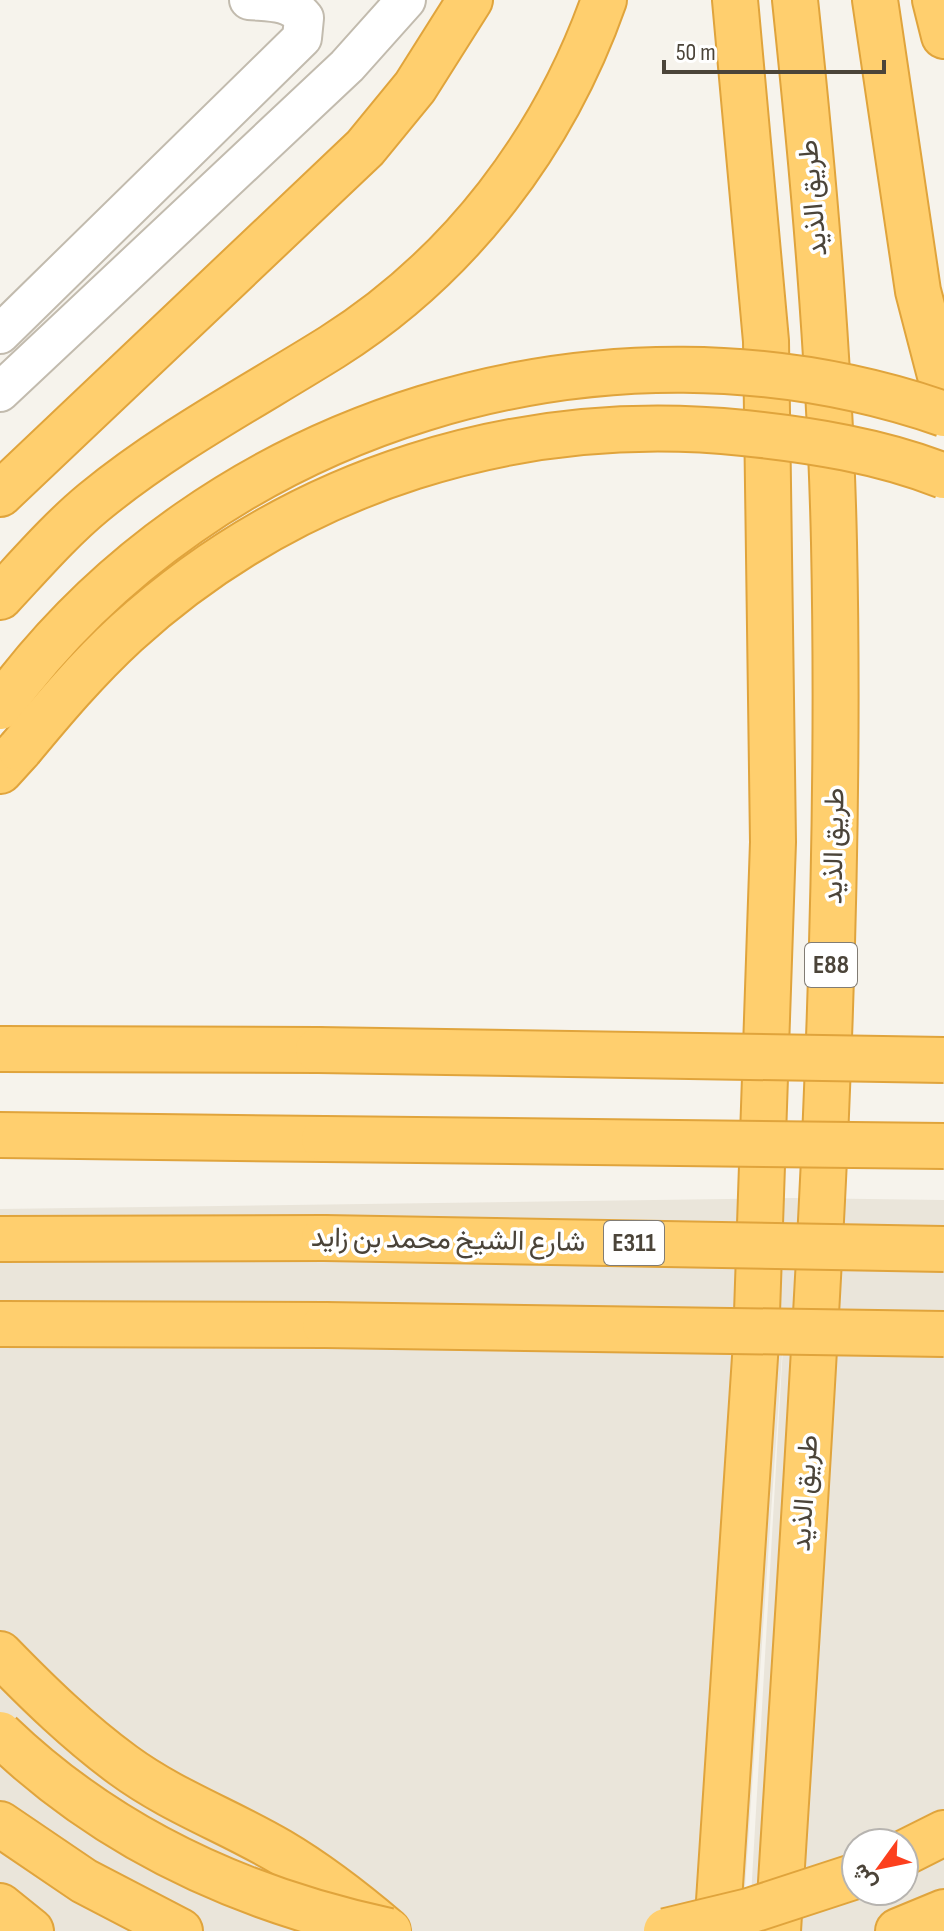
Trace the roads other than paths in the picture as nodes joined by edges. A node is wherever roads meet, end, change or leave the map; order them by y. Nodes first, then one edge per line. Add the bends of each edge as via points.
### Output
1 (249, 0) edge
2 (406, 0) edge
3 (470, 0) edge
4 (604, 0) edge
5 (735, 0) edge
6 (795, 0) edge
7 (875, 0) edge
8 (935, 0) edge
9 (944, 36) edge
10 (0, 334) edge
11 (944, 391) edge
12 (0, 392) edge
13 (944, 414) edge
14 (944, 476) edge
15 (0, 494) edge
16 (0, 597) edge
17 (0, 707) edge
18 (10, 760) edge
19 (0, 1049) edge
20 (944, 1060) edge
21 (0, 1135) edge
22 (944, 1146) edge
23 (0, 1239) edge
24 (944, 1249) edge
25 (0, 1324) edge
26 (944, 1334) edge
27 (0, 1654) edge
28 (0, 1734) edge
29 (0, 1824) edge
30 (944, 1833) edge
31 (920, 1845) edge
32 (840, 1881) edge
33 (0, 1906) edge
34 (944, 1912) edge
35 (31, 1931) edge
36 (180, 1931) edge
37 (388, 1931) edge
38 (666, 1931) edge
39 (717, 1931) edge
40 (778, 1931) edge
41 (898, 1931) edge

1 - 10 street via 298,9 304,18 302,38
2 - 12 street via 347,66
3 - 15 highway via 415,87 365,148
4 - 16 highway via 553,115 509,183 458,244 399,299 334,346 238,403 93,503
5 - 39 highway, طريق الذيد / E88 via 766,341 773,842 756,1342
6 - 40 highway, طريق الذيد / E88 via 817,235 834,540 834,851 824,1190
7 - 11 highway via 918,291
8 - 9 highway
13 - 17 highway, bridge via 844,386 748,372 652,369 556,377 399,415 280,465 170,534 72,619
14 - 18 highway, bridge via 804,439 691,428 576,431 464,450 320,503 213,566 127,632 72,686
19 - 20 highway, bridge
21 - 22 highway, bridge
23 - 24 highway, شارع الشيخ محمد بن زايد / E311, bridge via 324,1238
25 - 26 highway, bridge
27 - 37 highway via 56,1711 124,1766 199,1812 278,1850 349,1897
28 - 37 highway, bridge via 95,1812 168,1856 246,1891 327,1918
29 - 36 highway via 84,1881
30 - 31 highway
32 - 38 highway, bridge
33 - 35 highway
34 - 41 highway

